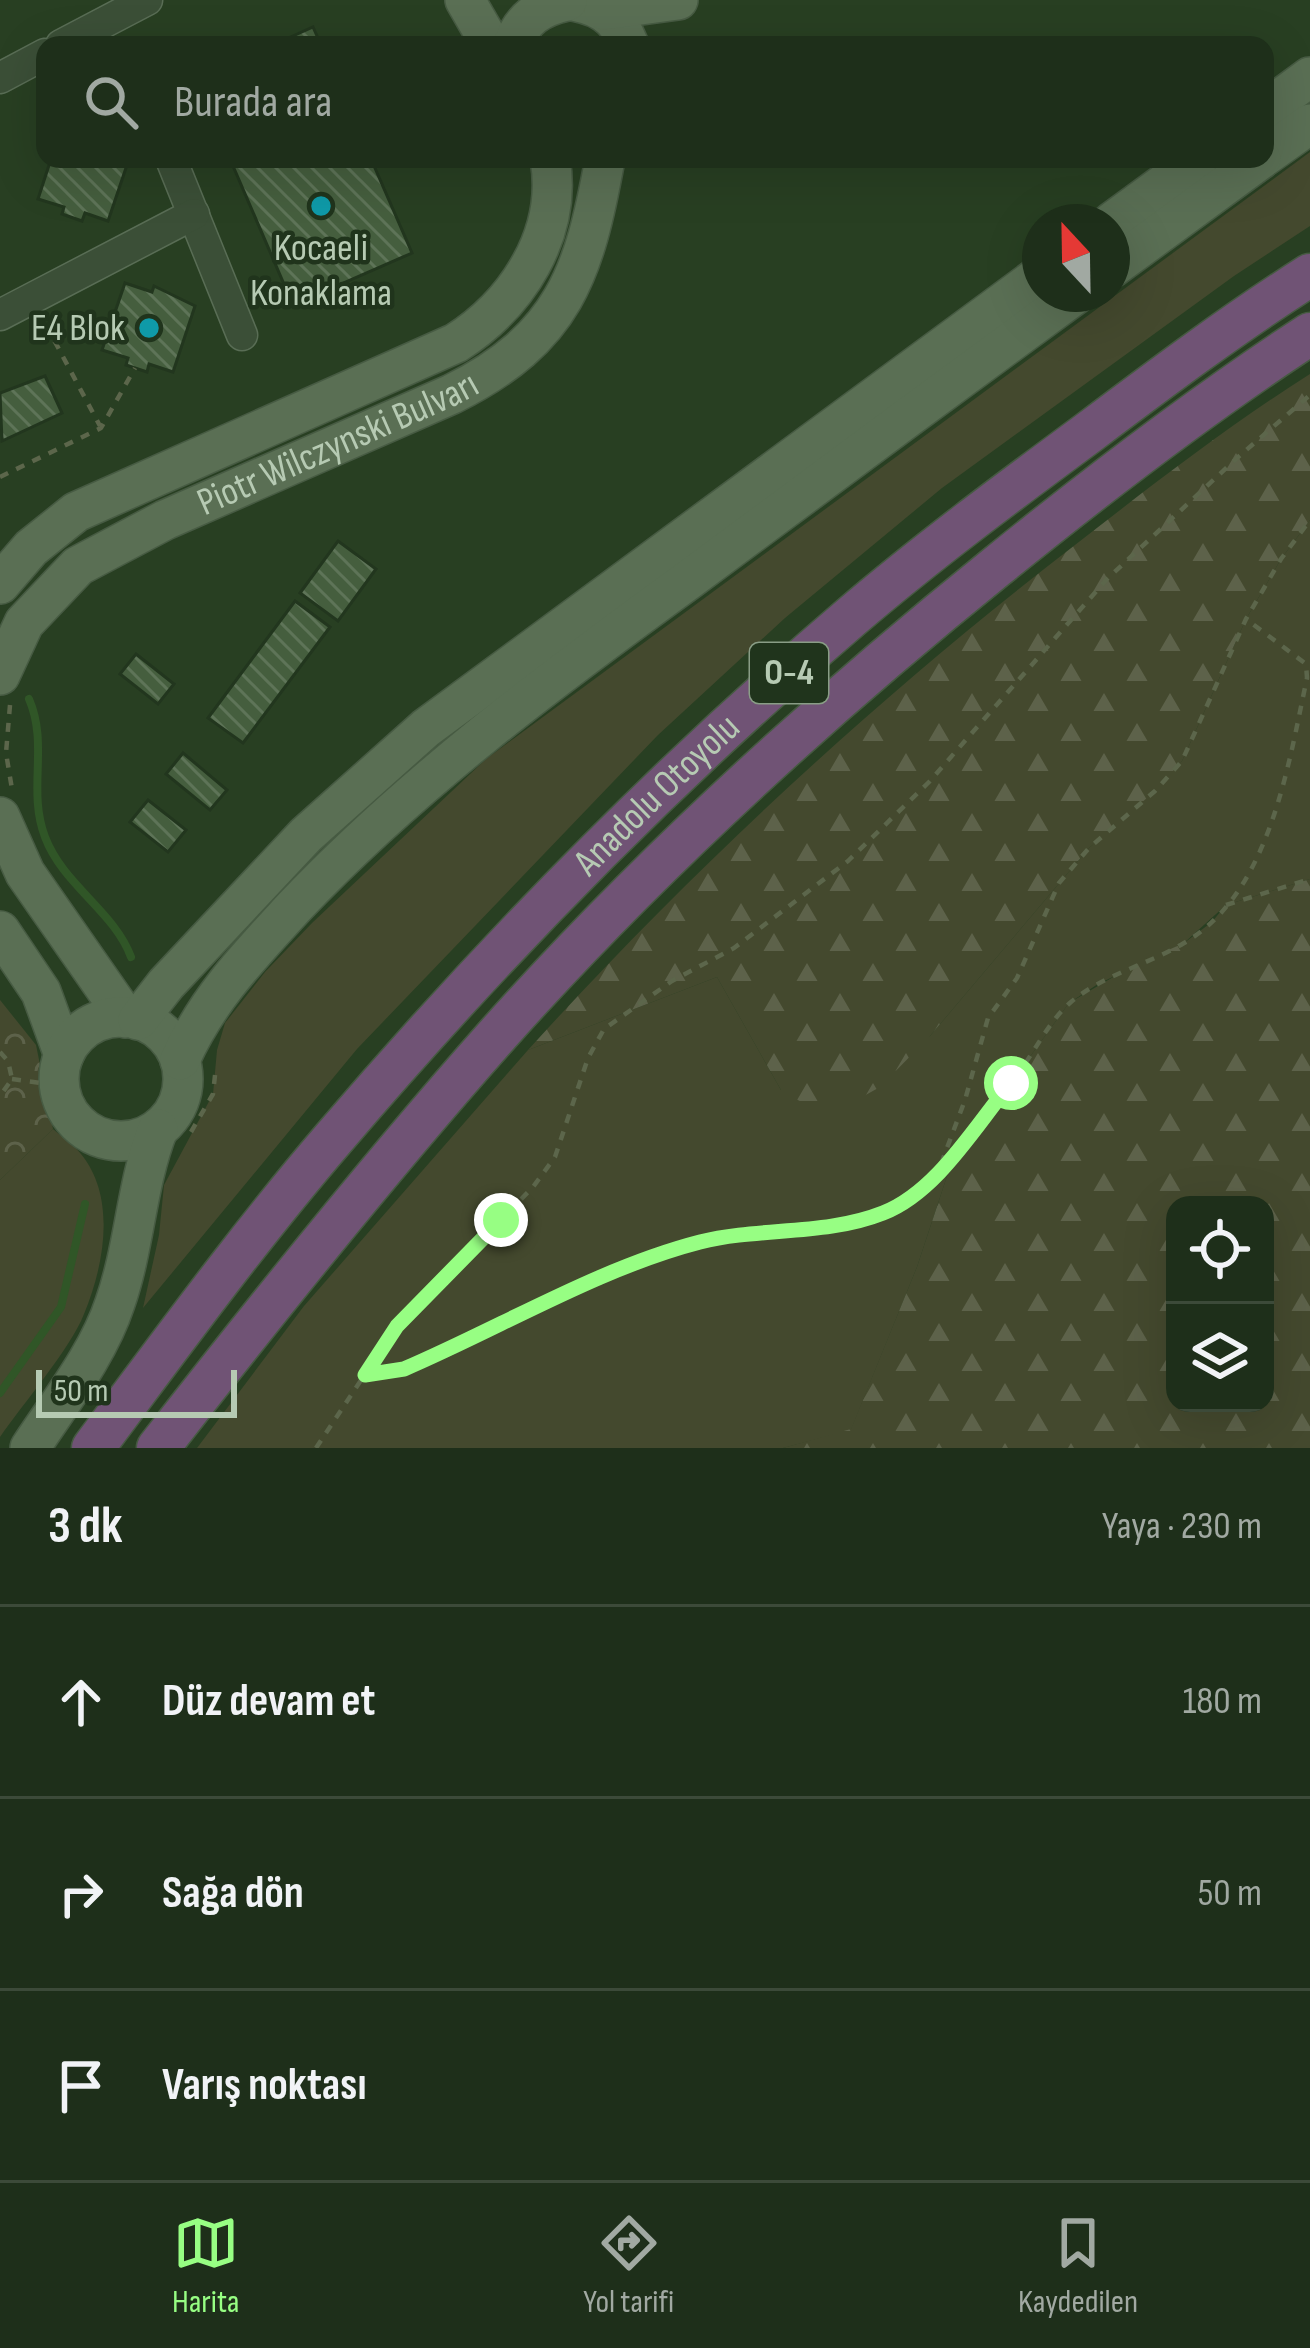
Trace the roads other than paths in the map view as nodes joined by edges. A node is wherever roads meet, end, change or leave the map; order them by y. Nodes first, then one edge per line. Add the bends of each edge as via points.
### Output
1 (147, 0) edge
2 (466, 0) edge
3 (681, 0) edge
4 (579, 4) edge
5 (119, 31) edge
6 (486, 36) edge
7 (519, 36) edge
8 (625, 36) edge
9 (652, 36) edge
10 (36, 59) edge
11 (1310, 77) edge
12 (0, 78) edge
13 (1274, 103) edge
14 (1310, 124) edge
15 (1274, 150) edge
16 (175, 168) edge
17 (550, 168) edge
18 (603, 168) edge
19 (1186, 168) edge
20 (1249, 168) edge
21 (1130, 209) edge
22 (194, 214) junction
23 (1130, 255) edge
24 (1310, 275) edge
25 (1022, 288) edge
26 (1052, 312) edge
27 (0, 315) edge
28 (1310, 334) edge
29 (242, 335) dead end
30 (0, 584) edge
31 (8, 684) edge
32 (7, 812) edge
33 (0, 931) edge
34 (132, 1019) junction
35 (180, 1060) junction
36 (56, 1069) junction
37 (84, 1129) junction
38 (158, 1130) junction
39 (134, 1220) junction
40 (30, 1448) edge
41 (93, 1448) edge
42 (158, 1448) edge

1 - 5 street
2 - 6 main road
3 - 4 main road
3 - 9 main road
4 - 7 main road via 547,6
4 - 8 main road via 619,23
10 - 12 street
11 - 13 main road
14 - 15 main road
16 - 22 street
17 - 30 main road, Piotr Wilczynski Bulvarı via 543,238 518,286 481,327 76,512
18 - 31 main road, Piotr Wilczynski Bulvarı via 581,266 566,298 517,353 452,394 78,566 24,623
19 - 21 main road
20 - 23 main road
22 - 27 street
22 - 29 street
24 - 41 highway, Anadolu Otoyolu / O-4 via 1246,315 852,616 616,835 331,1141
25 - 34 main road via 426,728 306,836
26 - 35 main road via 430,776 251,953 215,995
28 - 42 highway, Anadolu Otoyolu / O-4 via 1138,456 881,660 653,872 377,1175
32 - 34 main road via 26,873
33 - 36 main road via 41,992
34 - 35 main road via 154,1027
34 - 36 main road via 93,1024
35 - 38 main road via 180,1098
36 - 37 main road via 61,1096
37 - 38 main road via 121,1142
37 - 39 main road
38 - 39 main road
39 - 40 main road via 109,1320

